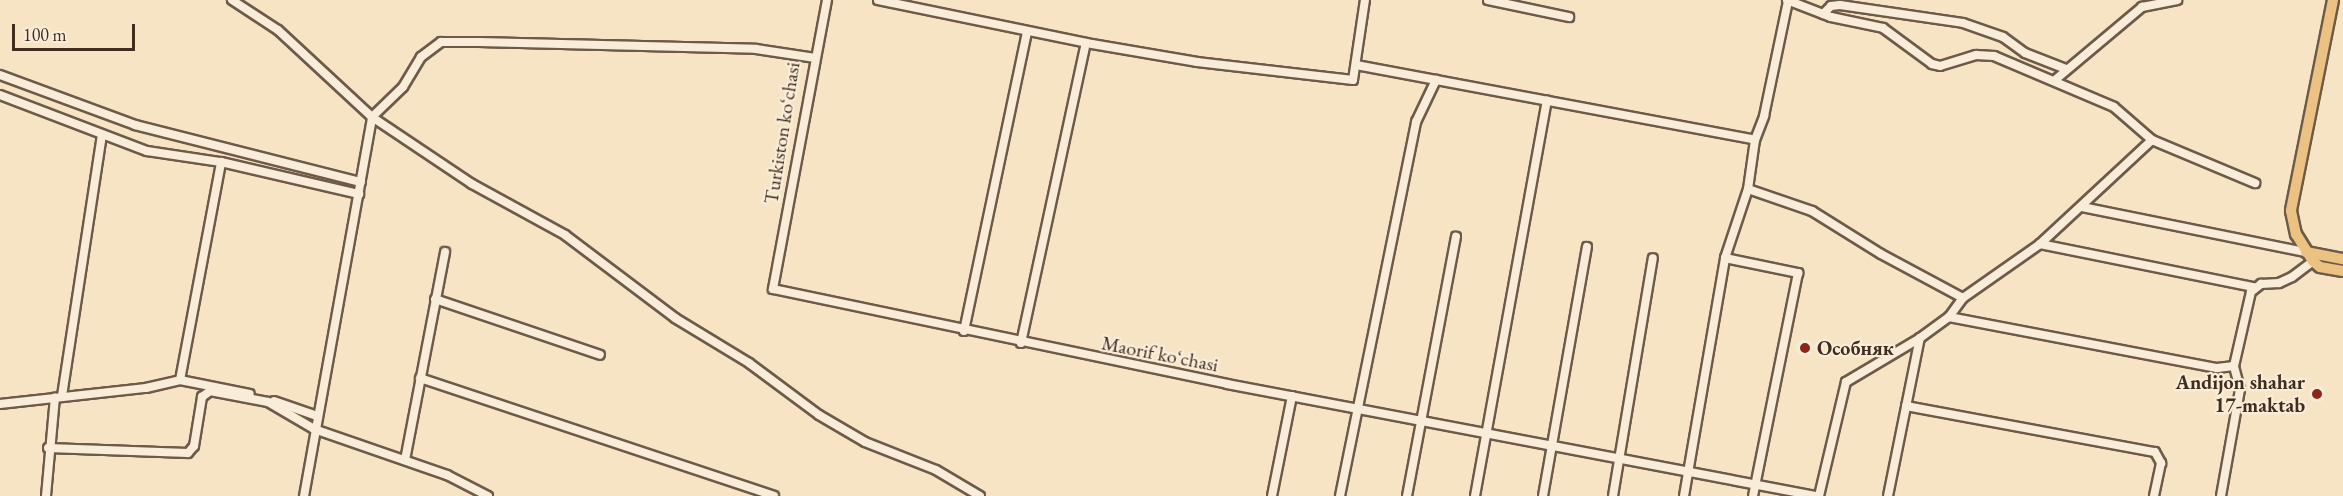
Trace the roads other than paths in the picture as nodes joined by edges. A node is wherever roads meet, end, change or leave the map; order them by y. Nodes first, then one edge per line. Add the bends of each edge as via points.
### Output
1 (232, 0) edge
2 (827, 0) edge
3 (878, 0) edge
4 (1365, 0) edge
5 (1488, 0) edge
6 (1788, 0) edge
7 (2177, 0) edge
8 (2333, 0) edge
9 (1823, 14) junction
10 (1569, 17) dead end
11 (1027, 32) junction
12 (1086, 43) junction
13 (815, 58) junction
14 (1356, 65) junction
15 (2067, 69) junction
16 (0, 75) edge
17 (1436, 80) junction
18 (2055, 80) junction
19 (0, 95) edge
20 (1547, 100) junction
21 (372, 117) junction
22 (102, 135) junction
23 (1755, 140) junction
24 (2152, 140) junction
25 (221, 162) junction
26 (361, 182) junction
27 (2255, 183) dead end
28 (1748, 189) junction
29 (358, 194) junction
30 (2082, 207) junction
31 (1456, 237) dead end
32 (2040, 244) junction
33 (1587, 247) dead end
34 (445, 252) dead end
35 (2309, 256) junction
36 (1653, 258) dead end
37 (1725, 258) junction
38 (2343, 259) edge
39 (2343, 272) edge
40 (2254, 287) junction
41 (1964, 298) junction
42 (435, 299) junction
43 (1949, 317) junction
44 (964, 331) junction
45 (1920, 338) junction
46 (1021, 343) junction
47 (600, 355) dead end
48 (2234, 366) junction
49 (420, 378) junction
50 (180, 380) junction
51 (1292, 396) junction
52 (59, 397) junction
53 (0, 404) edge
54 (1906, 406) junction
55 (1357, 408) junction
56 (317, 416) junction
57 (1422, 421) junction
58 (314, 429) junction
59 (1487, 433) junction
60 (1552, 446) junction
61 (48, 448) junction
62 (405, 460) junction
63 (1620, 460) junction
64 (1688, 472) junction
65 (1756, 484) junction
66 (46, 496) edge
67 (304, 496) edge
68 (488, 496) edge
69 (774, 496) edge
70 (980, 496) edge
71 (1272, 496) edge
72 (1340, 496) edge
73 (1407, 496) edge
74 (1475, 496) edge
75 (1543, 496) edge
76 (1613, 496) edge
77 (1684, 496) edge
78 (1754, 496) edge
79 (1818, 496) edge
80 (1888, 496) edge
81 (2154, 496) edge
82 (2221, 496) edge

1 - 21 street via 278,30
2 - 13 street
3 - 11 street
4 - 14 street
5 - 10 street
6 - 9 street
6 - 23 street via 1764,116
7 - 15 street via 2142,7
8 - 35 main road via 2292,201 2294,227
9 - 15 street via 1831,6 1840,5 1964,23 2003,37 2025,53
9 - 18 street via 1883,28 1932,64 1940,66 1985,54
11 - 12 street
11 - 44 street
12 - 14 street via 1197,62 1353,80
12 - 46 street
13 - 21 street, Turkiston koʻchasi via 756,49 441,42 421,57 403,87
13 - 44 street, Turkiston koʻchasi via 773,289
14 - 17 street
15 - 18 street
16 - 26 street via 135,125
17 - 20 street
17 - 55 street via 1416,122
18 - 24 street via 2114,107
19 - 22 street
20 - 23 street
20 - 59 street
21 - 26 street
21 - 70 street via 472,184 565,235 675,318 749,363 819,415 865,442 936,470
22 - 25 street via 147,151
22 - 52 street
23 - 28 street
24 - 27 street
24 - 30 street
25 - 29 street
25 - 50 street
26 - 29 street
28 - 37 street
28 - 41 street via 1812,211 1881,254
29 - 56 street
30 - 32 street
30 - 35 street
31 - 57 street
32 - 40 street
32 - 41 street
33 - 60 street
34 - 42 street
35 - 38 main road
35 - 39 main road via 2320,267
35 - 40 street via 2279,283
36 - 63 street
37 - 64 street
37 - 65 street via 1798,273
40 - 48 street
41 - 43 street
42 - 47 street
42 - 49 street
43 - 45 street
43 - 48 street via 2217,368
44 - 46 street, Turkiston koʻchasi
45 - 54 street
45 - 79 street via 1846,382
46 - 51 street, Maorif koʻchasi
48 - 82 street via 2240,389
49 - 62 street
49 - 69 street
50 - 52 street via 146,388
50 - 56 street via 220,385
51 - 55 street, Maorif koʻchasi
51 - 71 street
52 - 53 street
52 - 61 street
54 - 80 street
54 - 81 street via 2155,452 2161,463
55 - 57 street, Maorif koʻchasi
55 - 72 street
56 - 58 street
57 - 59 street, Maorif koʻchasi
57 - 73 street
58 - 61 street via 268,402 210,391 202,396 194,446 188,453
58 - 62 street
58 - 67 street
59 - 60 street, Maorif koʻchasi
59 - 74 street
60 - 63 street, Maorif koʻchasi
60 - 75 street
61 - 66 street
62 - 68 street
63 - 64 street, Maorif koʻchasi
63 - 76 street
64 - 65 street, Maorif koʻchasi
64 - 77 street
65 - 78 street
65 - 79 street, Maorif koʻchasi

